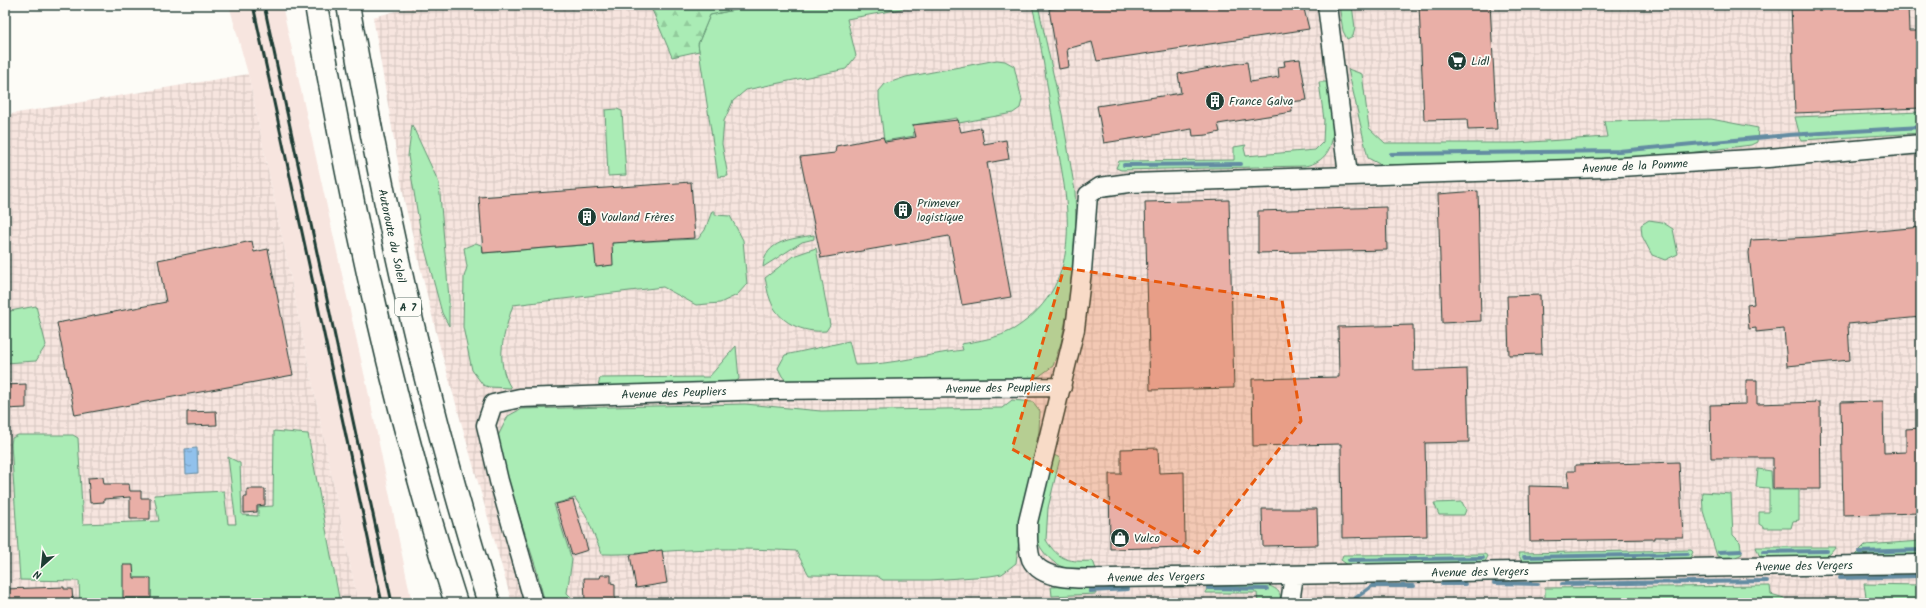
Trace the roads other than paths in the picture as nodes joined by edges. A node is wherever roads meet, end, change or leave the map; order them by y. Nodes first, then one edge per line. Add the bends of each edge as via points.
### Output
1 (316, 5) edge
2 (348, 5) edge
3 (1327, 5) edge
4 (1921, 144) edge
5 (1348, 175) junction
6 (1062, 387) junction
7 (1921, 564) edge
8 (1294, 575) junction
9 (456, 603) edge
10 (490, 603) edge
11 (534, 603) edge
12 (1290, 603) edge

1 - 9 highway, A 7 via 366,267 402,418
2 - 10 highway, Autoroute du Soleil / A 7 via 395,252 432,407
3 - 5 street
4 - 5 street, Avenue de la Pomme via 1768,158 1602,168
5 - 6 street, Avenue de la Pomme via 1129,183 1100,187 1088,195 1076,321
6 - 8 street, Avenue des Vergers via 1028,522 1029,549 1032,560 1040,568 1059,578
6 - 11 street, Avenue des Peupliers via 771,390 520,398 493,404 486,426 498,481
7 - 8 street, Avenue des Vergers
8 - 12 street

